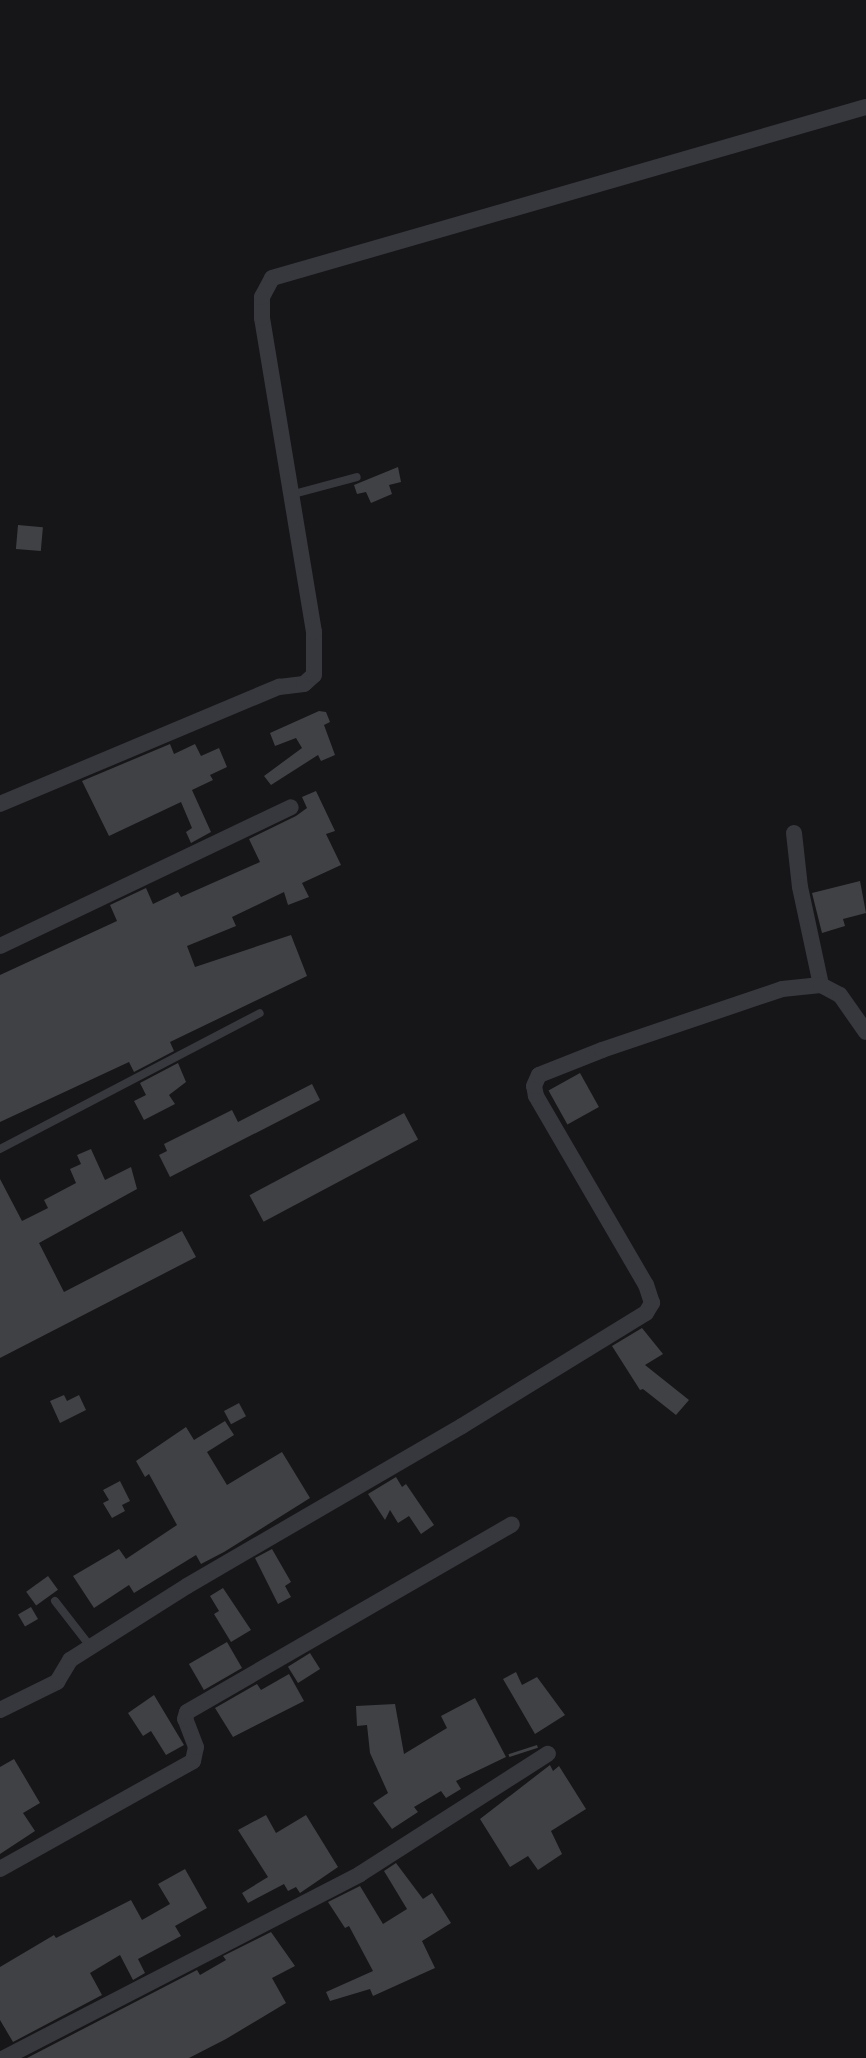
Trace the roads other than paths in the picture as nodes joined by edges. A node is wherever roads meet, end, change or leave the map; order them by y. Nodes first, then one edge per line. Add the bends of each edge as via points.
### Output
1 (866, 107) edge
2 (357, 477) dead end
3 (290, 495) junction
4 (0, 804) edge
5 (291, 807) dead end
6 (794, 833) dead end
7 (0, 946) edge
8 (821, 985) junction
9 (260, 1013) dead end
10 (866, 1032) edge
11 (0, 1149) edge
12 (512, 1524) dead end
13 (55, 1601) dead end
14 (90, 1646) junction
15 (0, 1710) edge
16 (548, 1754) dead end
17 (0, 1869) edge
18 (4, 2058) edge

1 - 3 street via 272,278 262,297 262,318
2 - 3 lane
3 - 4 street via 314,632 314,675 304,684 279,687
5 - 7 street
6 - 8 street via 800,887
8 - 10 street via 840,995
8 - 14 street via 783,989 539,1075 534,1086 536,1096 646,1285 652,1303 646,1313
9 - 11 lane
12 - 17 street via 186,1712 196,1747 193,1761
13 - 14 lane
14 - 15 street via 70,1660 57,1682
16 - 18 street via 360,1874

